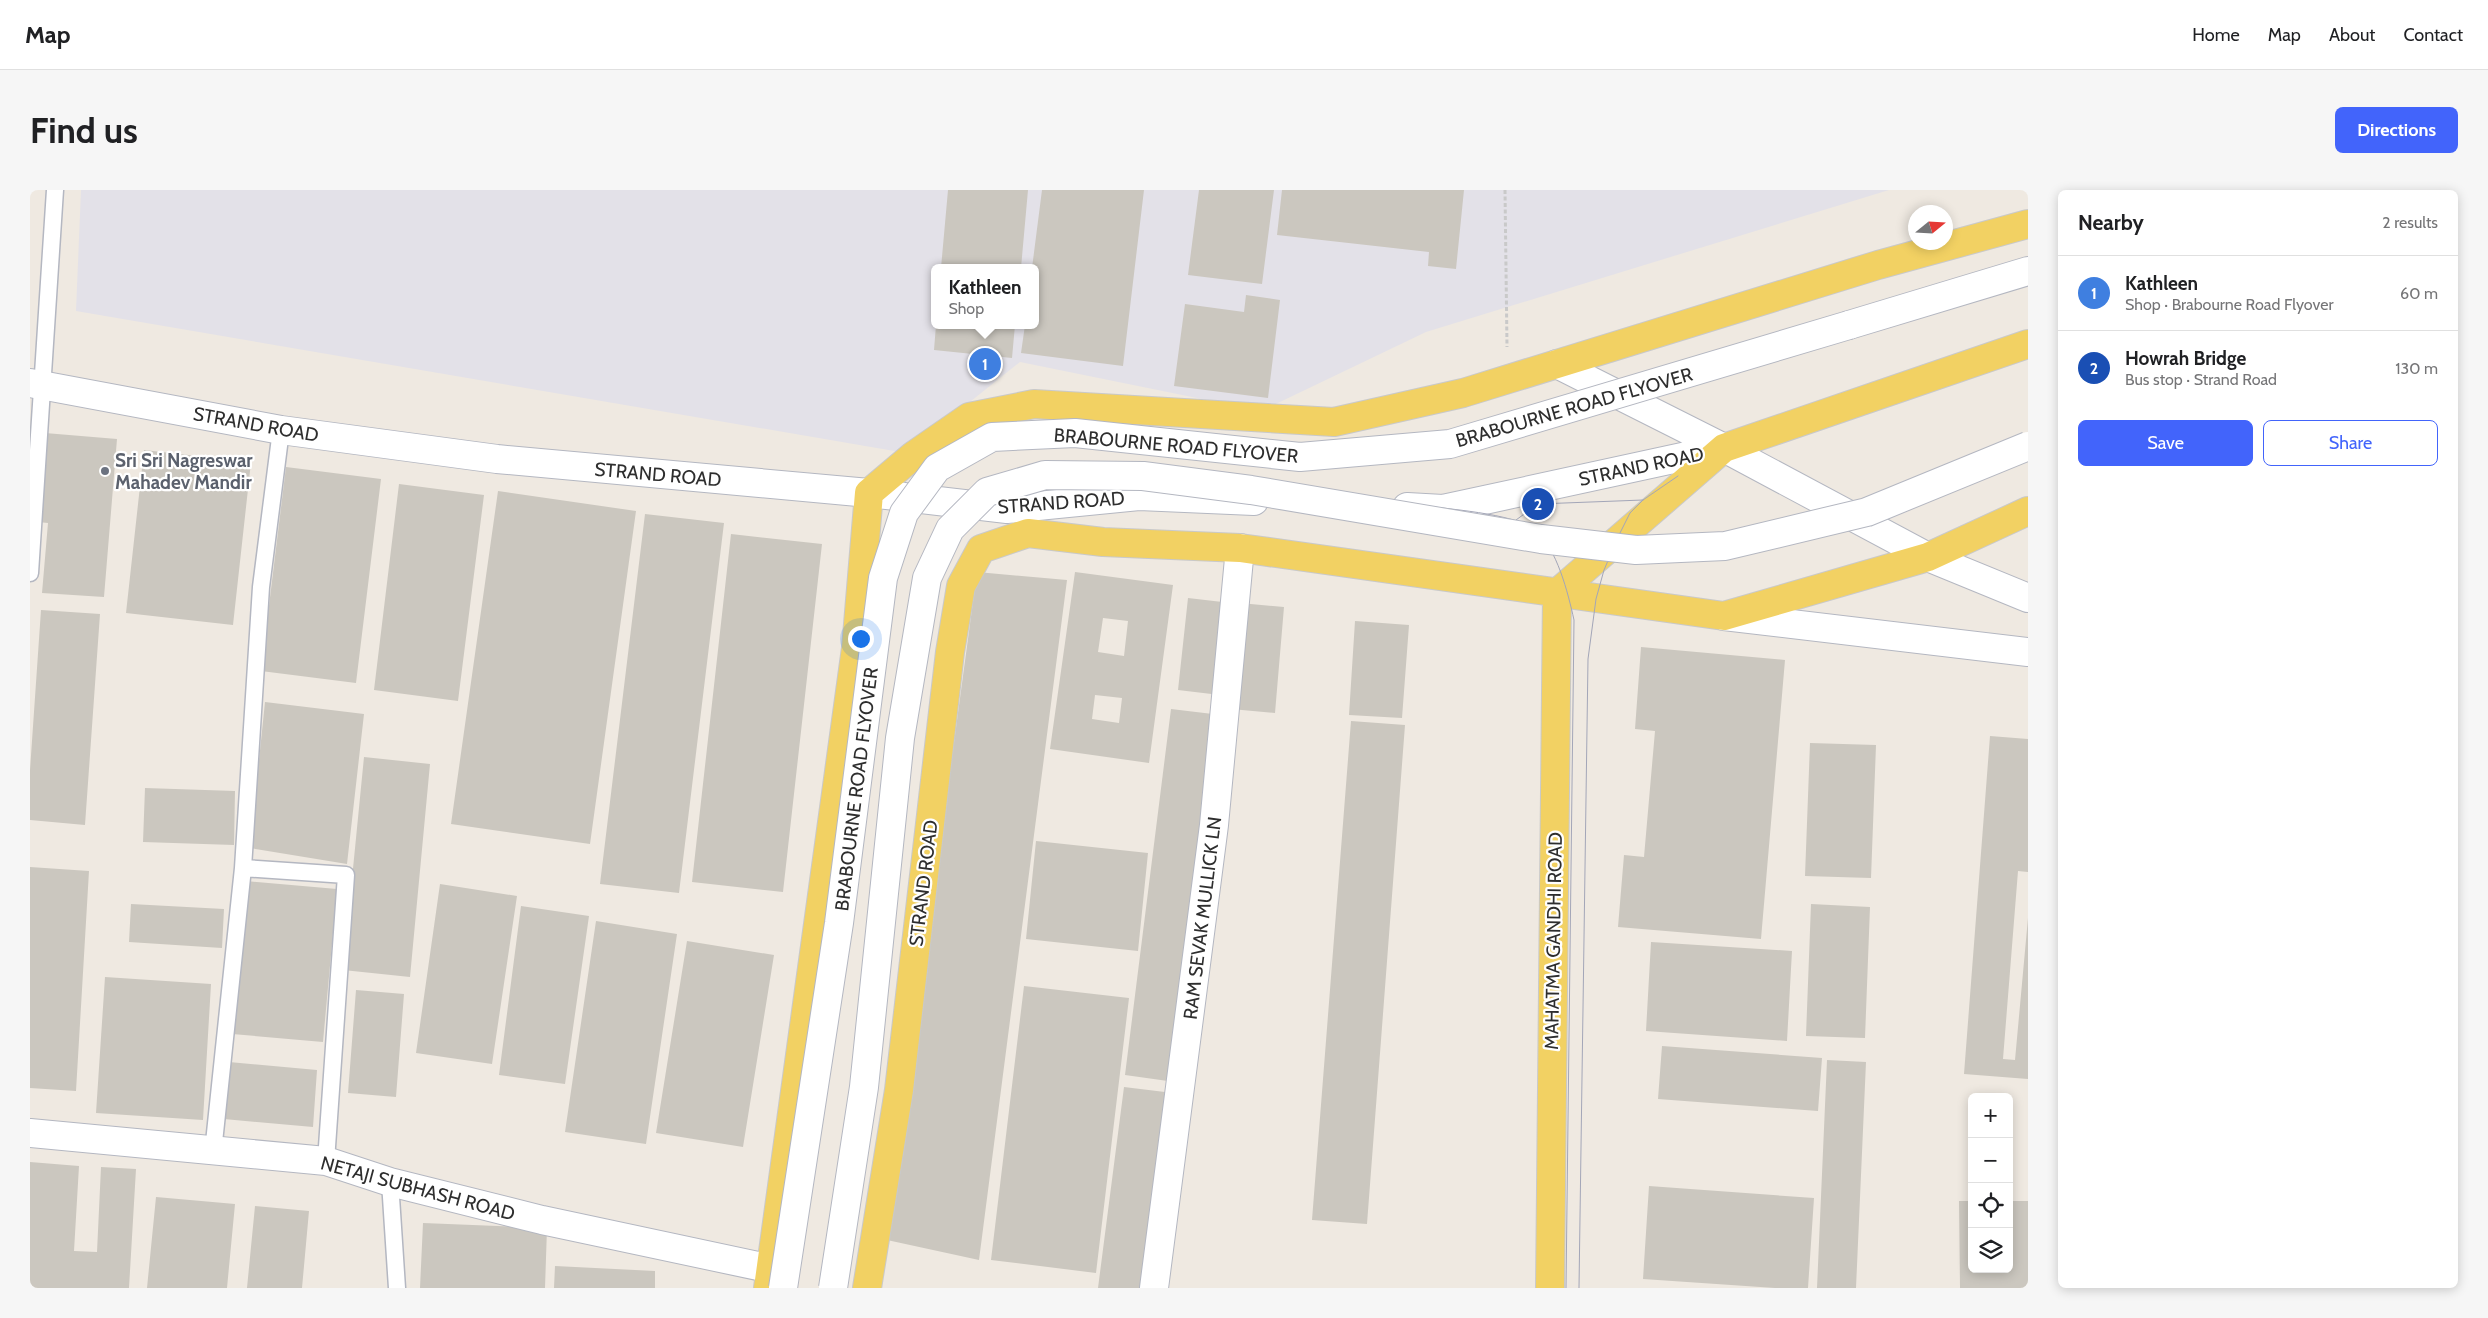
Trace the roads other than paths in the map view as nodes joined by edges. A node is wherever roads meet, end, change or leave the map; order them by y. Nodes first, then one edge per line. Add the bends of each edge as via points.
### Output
1 (55, 190) edge
2 (2028, 224) edge
3 (2028, 271) edge
4 (2028, 344) edge
5 (1557, 364) junction
6 (36, 384) edge
7 (281, 430) junction
8 (2028, 446) edge
9 (1724, 448) junction
10 (870, 493) junction
11 (2028, 511) edge
12 (1240, 548) junction
13 (1928, 557) junction
14 (30, 573) edge
15 (1557, 594) junction
16 (2028, 598) edge
17 (1724, 616) junction
18 (2028, 652) edge
19 (243, 868) junction
20 (30, 1133) edge
21 (213, 1152) junction
22 (326, 1161) junction
23 (390, 1182) junction
24 (774, 1282) edge
25 (397, 1288) edge
26 (833, 1288) edge
27 (867, 1288) edge
28 (1154, 1288) edge
29 (1550, 1288) edge

1 - 6 lane
2 - 5 main road via 1878,265
3 - 24 main road, BRABOURNE ROAD FLYOVER, bridge via 1450,444 1300,456 1075,433 992,437 937,468 904,513 883,578 839,923
4 - 9 main road
5 - 9 main road
5 - 10 main road via 1464,393 1334,422 1034,404 969,417 914,455
6 - 7 main road, STRAND ROAD
6 - 14 lane
7 - 10 main road, STRAND ROAD via 497,459
7 - 19 lane via 261,587
8 - 26 main road, BRABOURNE ROAD FLYOVER, bridge via 1867,512 1725,546 1636,550 1541,540 1251,490 1143,476 1045,475 987,492 950,529 927,578 900,738 864,1088
9 - 10 main road, STRAND ROAD via 1443,509 1139,496 1007,510
9 - 13 main road, STRAND ROAD
9 - 15 main road
10 - 24 main road via 858,598 856,648
11 - 13 main road
12 - 15 main road, STRAND ROAD
12 - 27 main road, STRAND ROAD via 1103,542 1028,533 981,549 961,586 950,652 900,1090
12 - 28 main road, RAM SEVAK MULLICK LN via 1214,825
13 - 16 main road, STRAND ROAD
13 - 17 main road
15 - 17 main road, STRAND ROAD
15 - 29 main road, MAHATMA GANDHI ROAD
17 - 18 main road, STRAND ROAD
19 - 21 lane
19 - 22 lane via 346,876
20 - 21 main road, NETAJI SUBHASH ROAD
21 - 22 main road, NETAJI SUBHASH ROAD
22 - 23 main road, NETAJI SUBHASH ROAD
23 - 24 main road, NETAJI SUBHASH ROAD
23 - 25 lane

